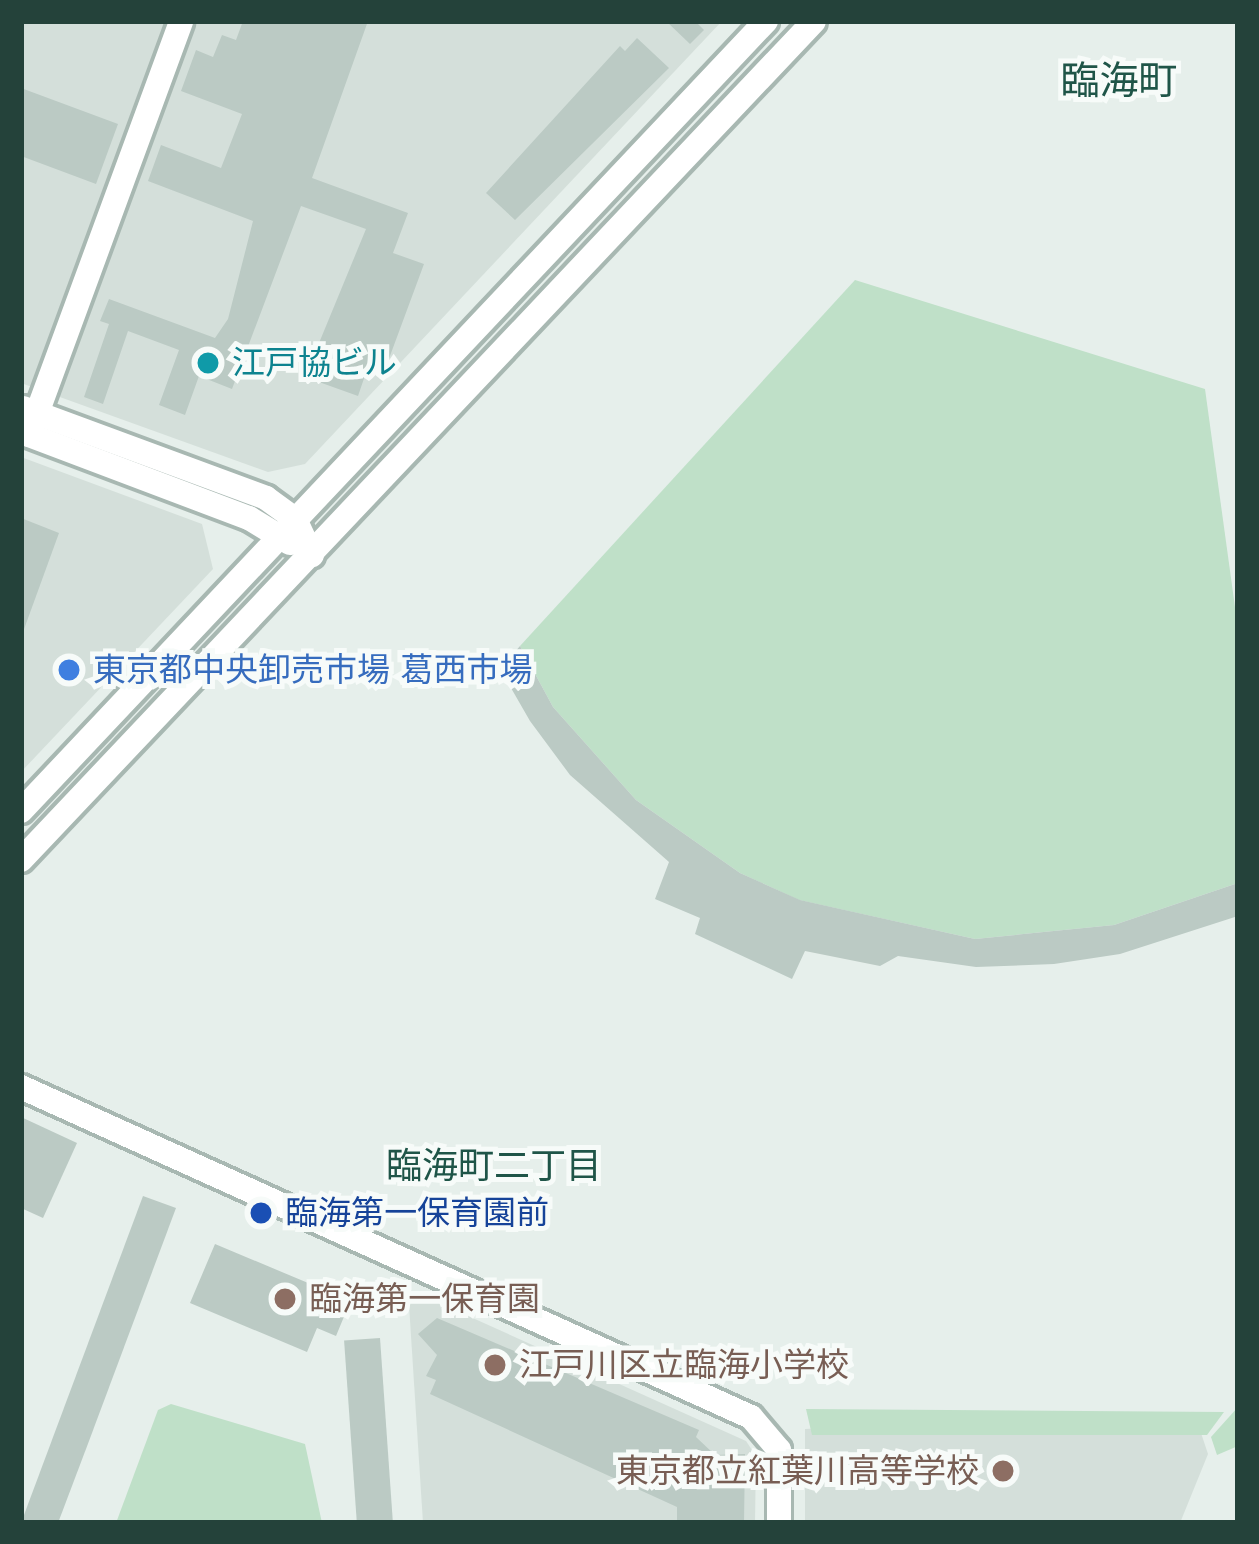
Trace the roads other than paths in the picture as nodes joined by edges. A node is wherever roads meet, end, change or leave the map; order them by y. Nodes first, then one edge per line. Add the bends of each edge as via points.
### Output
1 (181, 21) edge
2 (766, 21) edge
3 (814, 21) edge
4 (536, 265) junction
5 (564, 286) junction
6 (27, 422) edge
7 (286, 528) junction
8 (312, 555) junction
9 (21, 811) edge
10 (21, 860) edge
11 (21, 1088) edge
12 (779, 1523) edge

1 - 6 street
2 - 4 street
3 - 5 street
4 - 5 street
4 - 7 street
5 - 8 street
6 - 7 street
7 - 8 street
7 - 9 street
8 - 10 street
11 - 12 street via 751,1417 779,1450

